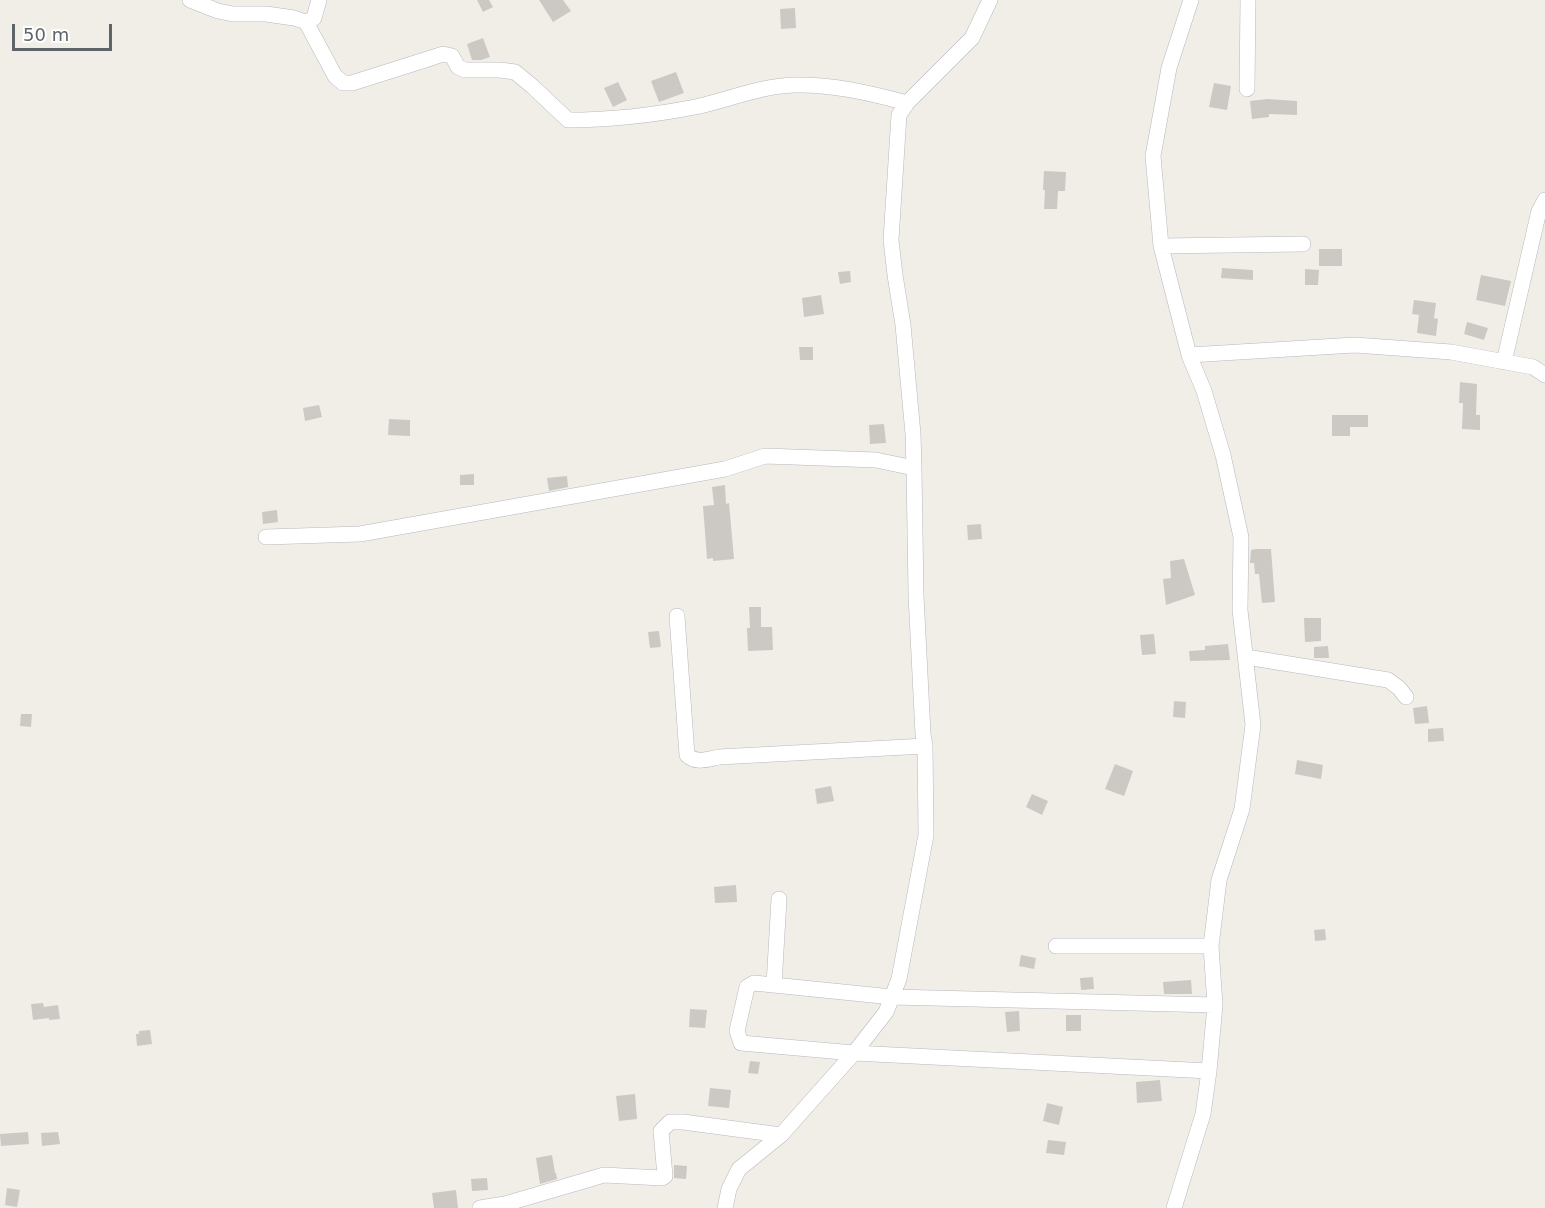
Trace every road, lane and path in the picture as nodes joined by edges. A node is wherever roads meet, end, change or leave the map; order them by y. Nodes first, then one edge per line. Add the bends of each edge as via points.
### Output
1 (190, 0) edge
2 (319, 0) edge
3 (990, 0) edge
4 (1191, 0) edge
5 (1248, 0) edge
6 (306, 22) junction
7 (1247, 89) dead end
8 (907, 103) junction
9 (1545, 200) edge
10 (1303, 244) dead end
11 (1161, 246) junction
12 (1189, 355) junction
13 (1504, 362) junction
14 (1545, 375) edge
15 (914, 468) junction
16 (266, 537) dead end
17 (677, 616) dead end
18 (1246, 657) junction
19 (1406, 697) dead end
20 (926, 746) junction
21 (778, 899) dead end
22 (1056, 946) dead end
23 (1211, 946) junction
24 (774, 985) junction
25 (892, 997) junction
26 (1215, 1005) junction
27 (855, 1053) junction
28 (1209, 1071) junction
29 (781, 1135) junction
30 (480, 1208) edge
31 (725, 1208) edge
32 (1174, 1208) edge

1 - 6 street via 233,14 266,14
2 - 6 street via 314,18
3 - 8 street via 972,38
4 - 11 street via 1169,68 1153,156
5 - 7 street
6 - 8 street via 335,76 343,83 442,54 452,56 458,67 465,70 515,72 568,120 686,108 795,85 836,88
8 - 15 street via 899,115 891,240 914,434
9 - 13 street via 1539,211
10 - 11 street
11 - 12 street
12 - 13 street via 1355,345 1451,352
12 - 18 street via 1204,391 1241,537 1240,610
13 - 14 street via 1533,367
15 - 16 street via 876,460 765,456 725,469 360,534
15 - 20 street via 916,595
17 - 20 street via 687,755 692,760
18 - 19 street via 1388,680
18 - 23 street via 1253,725 1242,809 1219,880
20 - 25 street via 926,835 899,979
21 - 24 street
22 - 23 street
23 - 26 street
24 - 25 street
24 - 27 street via 754,983 747,987 737,1031 741,1043
25 - 26 street
25 - 27 street via 886,1012
26 - 28 street
27 - 28 street
27 - 29 street
28 - 32 street via 1203,1114
29 - 30 street via 670,1122 661,1131 665,1176 662,1178 604,1175
29 - 31 street via 739,1169

